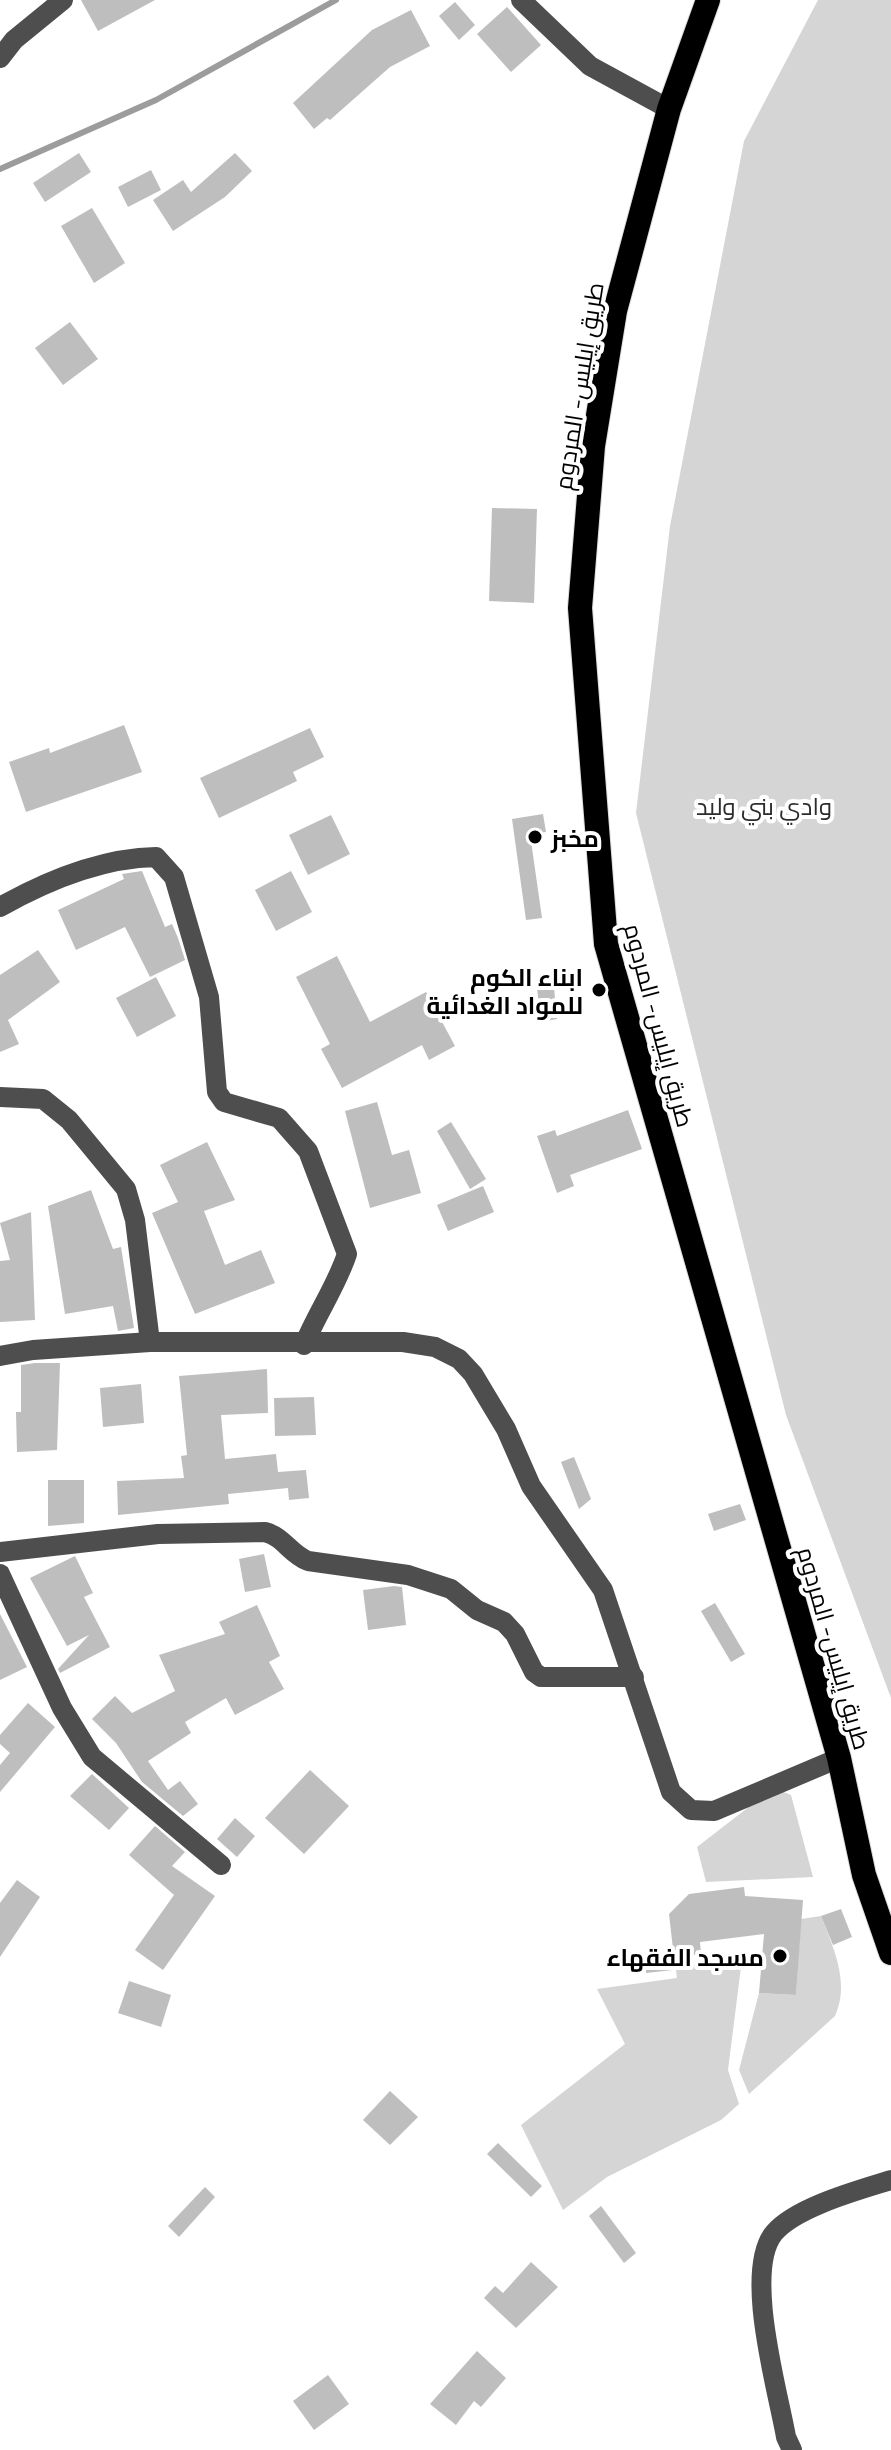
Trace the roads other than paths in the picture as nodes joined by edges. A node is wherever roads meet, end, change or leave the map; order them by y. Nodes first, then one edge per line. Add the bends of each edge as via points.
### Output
1 (63, 0) edge
2 (521, 0) edge
3 (708, 0) edge
4 (0, 58) edge
5 (669, 109) junction
6 (0, 907) edge
7 (0, 1097) edge
8 (150, 1342) junction
9 (304, 1345) junction
10 (0, 1356) edge
11 (0, 1552) edge
12 (0, 1574) edge
13 (634, 1677) junction
14 (839, 1758) junction
15 (221, 1865) dead end
16 (891, 1953) edge
17 (891, 2180) edge
18 (792, 2450) edge

1 - 4 street
2 - 5 street via 590,66
3 - 5 highway, طريق إيليس- المردوم
5 - 14 highway, طريق إيليس- المردوم via 615,311 587,511 580,608 605,930
6 - 9 street via 38,886 123,857 156,857 174,877 209,997 217,1092 224,1102 279,1118 308,1151 347,1254
7 - 8 street via 43,1099 69,1120 126,1189 135,1220
8 - 9 street
8 - 10 street
9 - 13 street via 403,1342 435,1347 459,1359 506,1429 531,1486 603,1590
11 - 13 street via 158,1534 265,1532 308,1561 408,1575 451,1589 477,1610 504,1622 541,1677
12 - 15 street via 62,1708 92,1757
13 - 14 street via 671,1792 691,1810 714,1811
14 - 16 highway, طريق إيليس- المردوم via 864,1875
17 - 18 street via 788,2222 773,2234 768,2247 762,2268 763,2300

